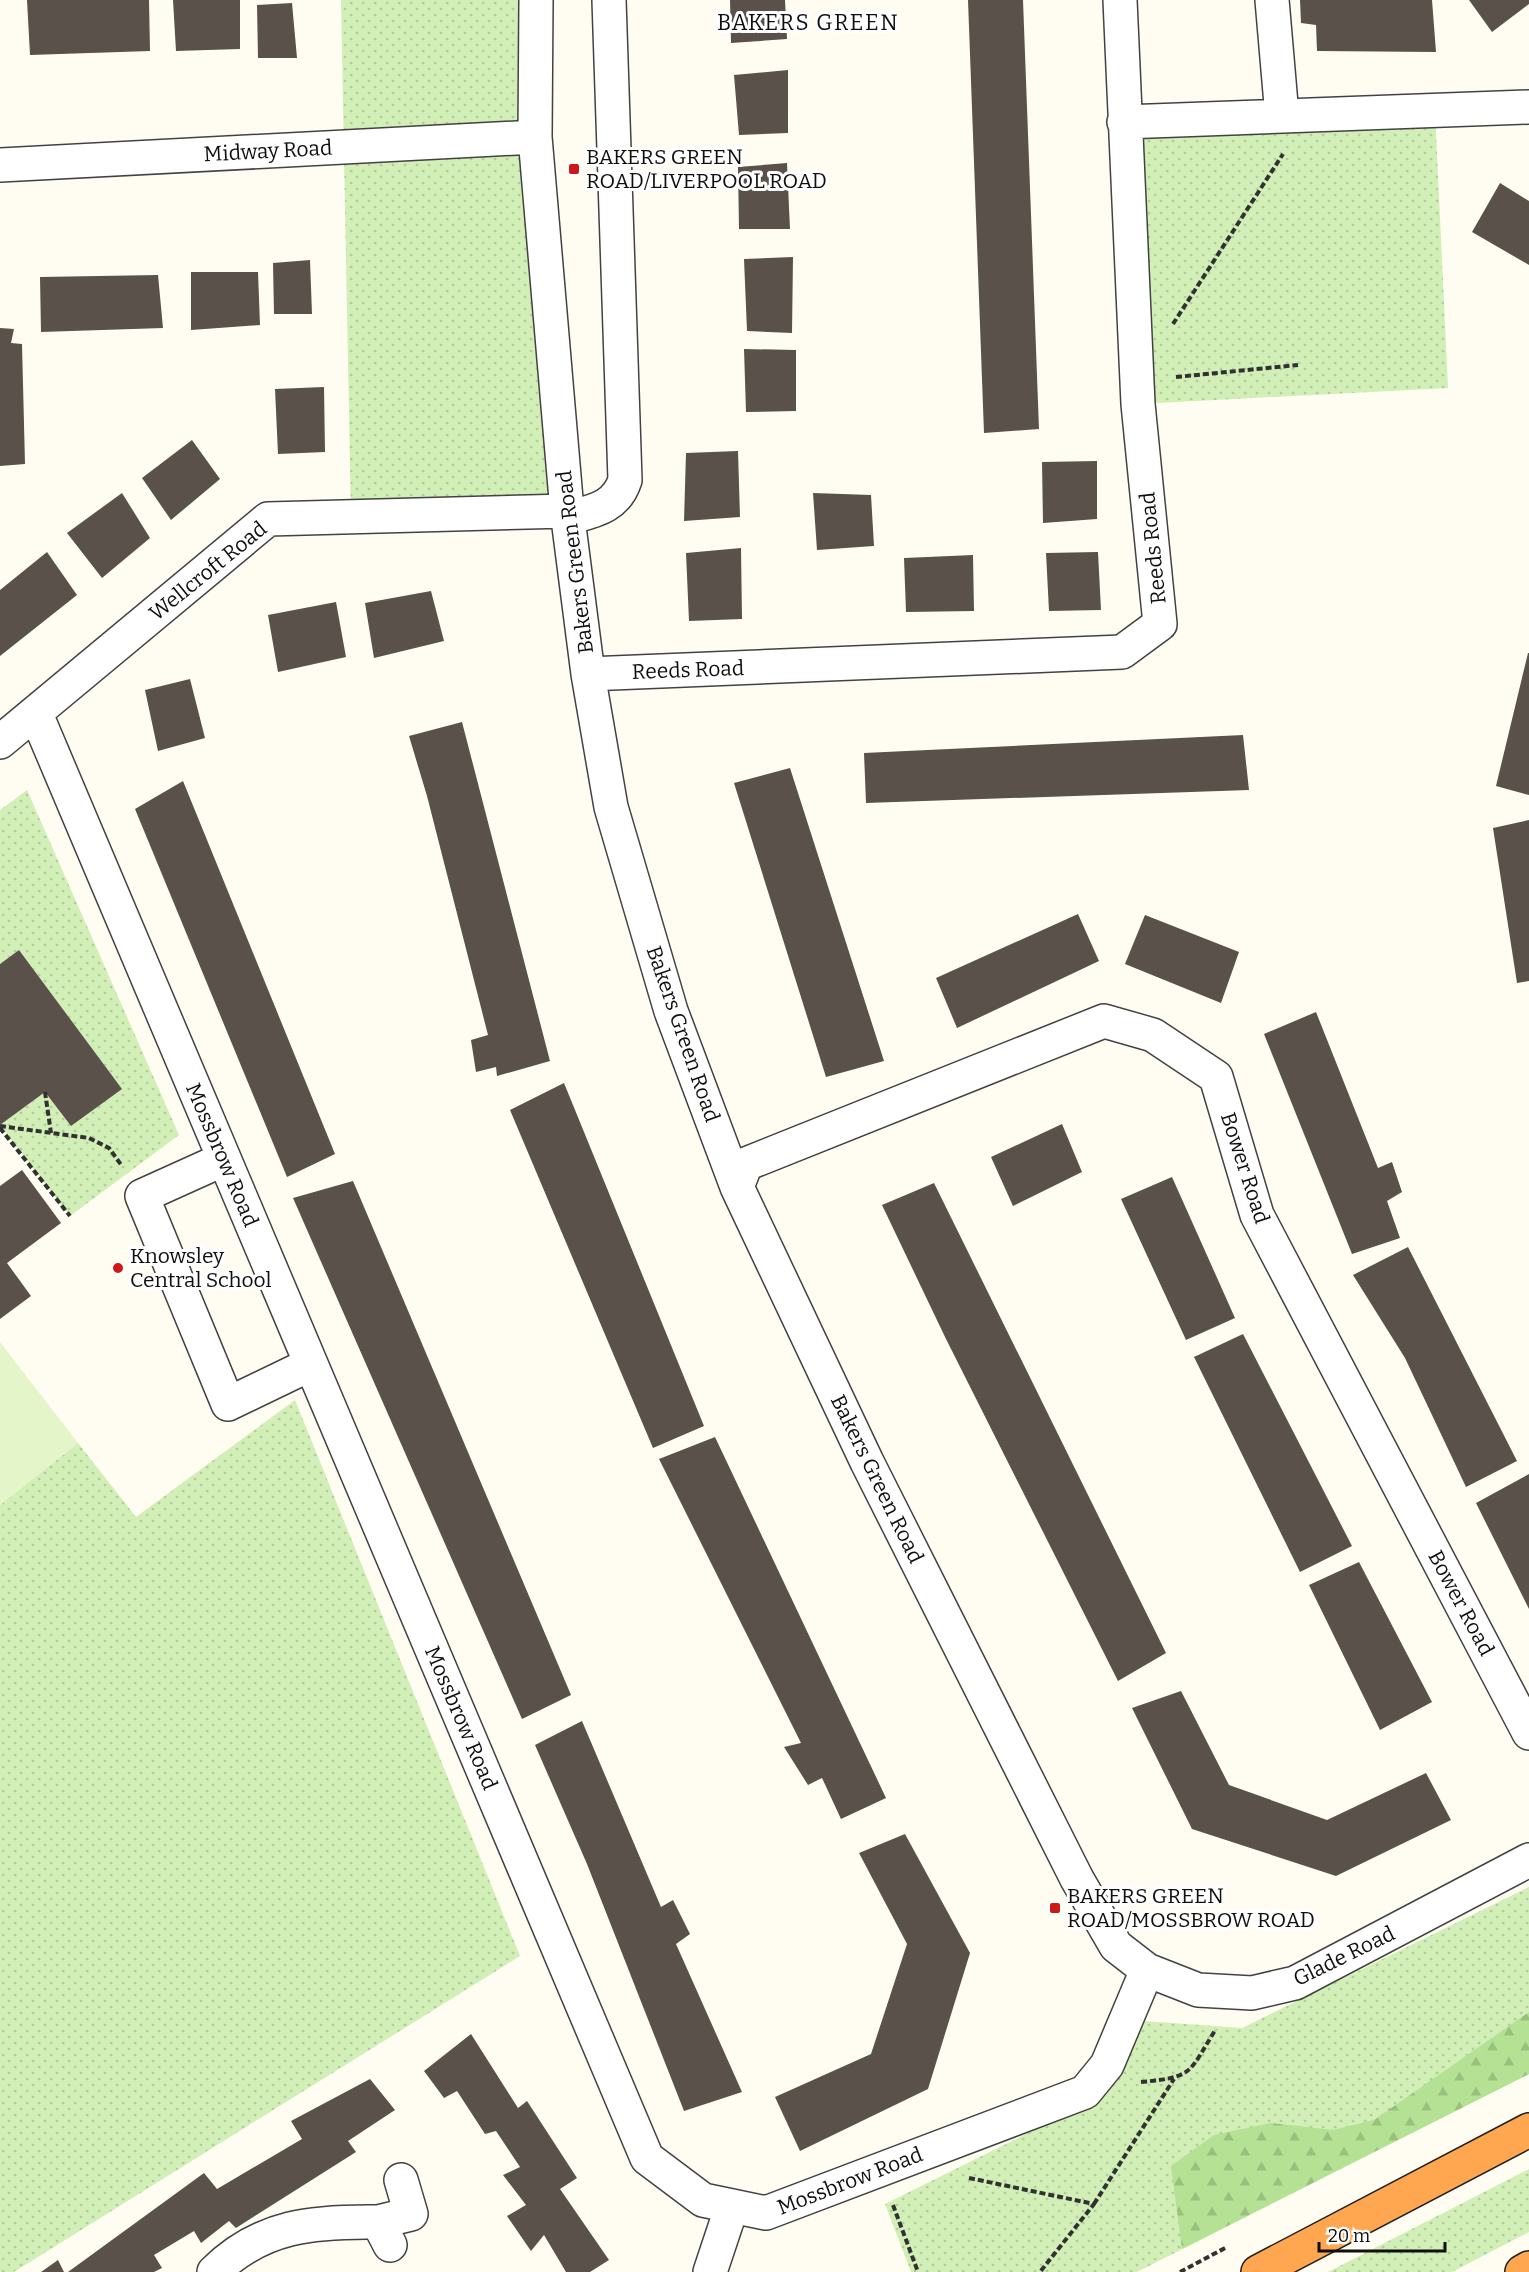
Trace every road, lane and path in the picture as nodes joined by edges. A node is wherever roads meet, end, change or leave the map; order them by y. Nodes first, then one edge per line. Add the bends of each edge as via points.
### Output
1 (536, 0) edge
2 (609, 0) edge
3 (1120, 0) edge
4 (1272, 0) edge
5 (1529, 107) edge
6 (1295, 116) junction
7 (1124, 122) junction
8 (535, 137) junction
9 (0, 165) edge
10 (1168, 332) dead end
11 (1298, 365) dead end
12 (1137, 381) junction
13 (567, 515) junction
14 (588, 674) junction
15 (36, 714) junction
16 (0, 742) edge
17 (45, 1092) dead end
18 (0, 1127) edge
19 (51, 1133) junction
20 (224, 1159) junction
21 (128, 1174) dead end
22 (737, 1186) junction
23 (70, 1216) dead end
24 (311, 1364) junction
25 (1529, 1732) edge
26 (1529, 1860) edge
27 (1147, 1970) junction
28 (1227, 1991) junction
29 (1174, 2079) junction
30 (1093, 2082) junction
31 (1529, 2130) edge
32 (941, 2147) junction
33 (880, 2170) junction
34 (401, 2180) dead end
35 (1094, 2204) junction
36 (732, 2206) junction
37 (1529, 2268) edge
38 (214, 2272) edge
39 (710, 2272) edge
40 (918, 2272) edge
41 (1040, 2272) edge
42 (1258, 2272) edge
43 (1522, 2272) edge

1 - 8 street, Bakers Green Road
2 - 13 street, Wellcroft Road via 625,480 621,491 605,507
3 - 7 street, Reeds Road
4 - 6 street
5 - 6 street
6 - 7 street
6 - 10 path
7 - 12 street, Reeds Road
8 - 9 street, Midway Road
8 - 13 street, Bakers Green Road
11 - 12 path
12 - 14 street, Reeds Road via 1160,624 1122,652
13 - 14 street, Bakers Green Road
13 - 15 street, Wellcroft Road via 268,519
14 - 22 street, Bakers Green Road via 611,807 671,1011
15 - 16 street, Wellcroft Road
15 - 20 street, Mossbrow Road
17 - 19 path
18 - 19 path
18 - 23 path
19 - 21 path via 90,1138 109,1148
20 - 24 street, Mossbrow Road
20 - 24 street via 142,1196 228,1404
22 - 25 street, Bower Road via 746,1164 1104,1021 1153,1035 1216,1077 1257,1215
22 - 27 street, Bakers Green Road via 867,1462 1077,1879 1116,1946
24 - 36 street, Mossbrow Road via 646,2158 703,2200
26 - 28 street, Glade Road via 1295,1983 1252,1992
27 - 28 street, Glade Road via 1198,1990
27 - 30 street, Mossbrow Road via 1107,2065
28 - 29 path via 1218,2025 1188,2073
29 - 30 path via 1110,2086
29 - 35 path
30 - 32 street, Mossbrow Road via 1085,2092
31 - 42 highway
32 - 33 street, Mossbrow Road
32 - 35 path via 954,2170 966,2177
33 - 36 street, Mossbrow Road via 766,2213
33 - 40 path
34 - 38 street via 411,2214 384,2234 318,2224 286,2228 256,2240
35 - 41 path
36 - 39 street
37 - 43 highway

